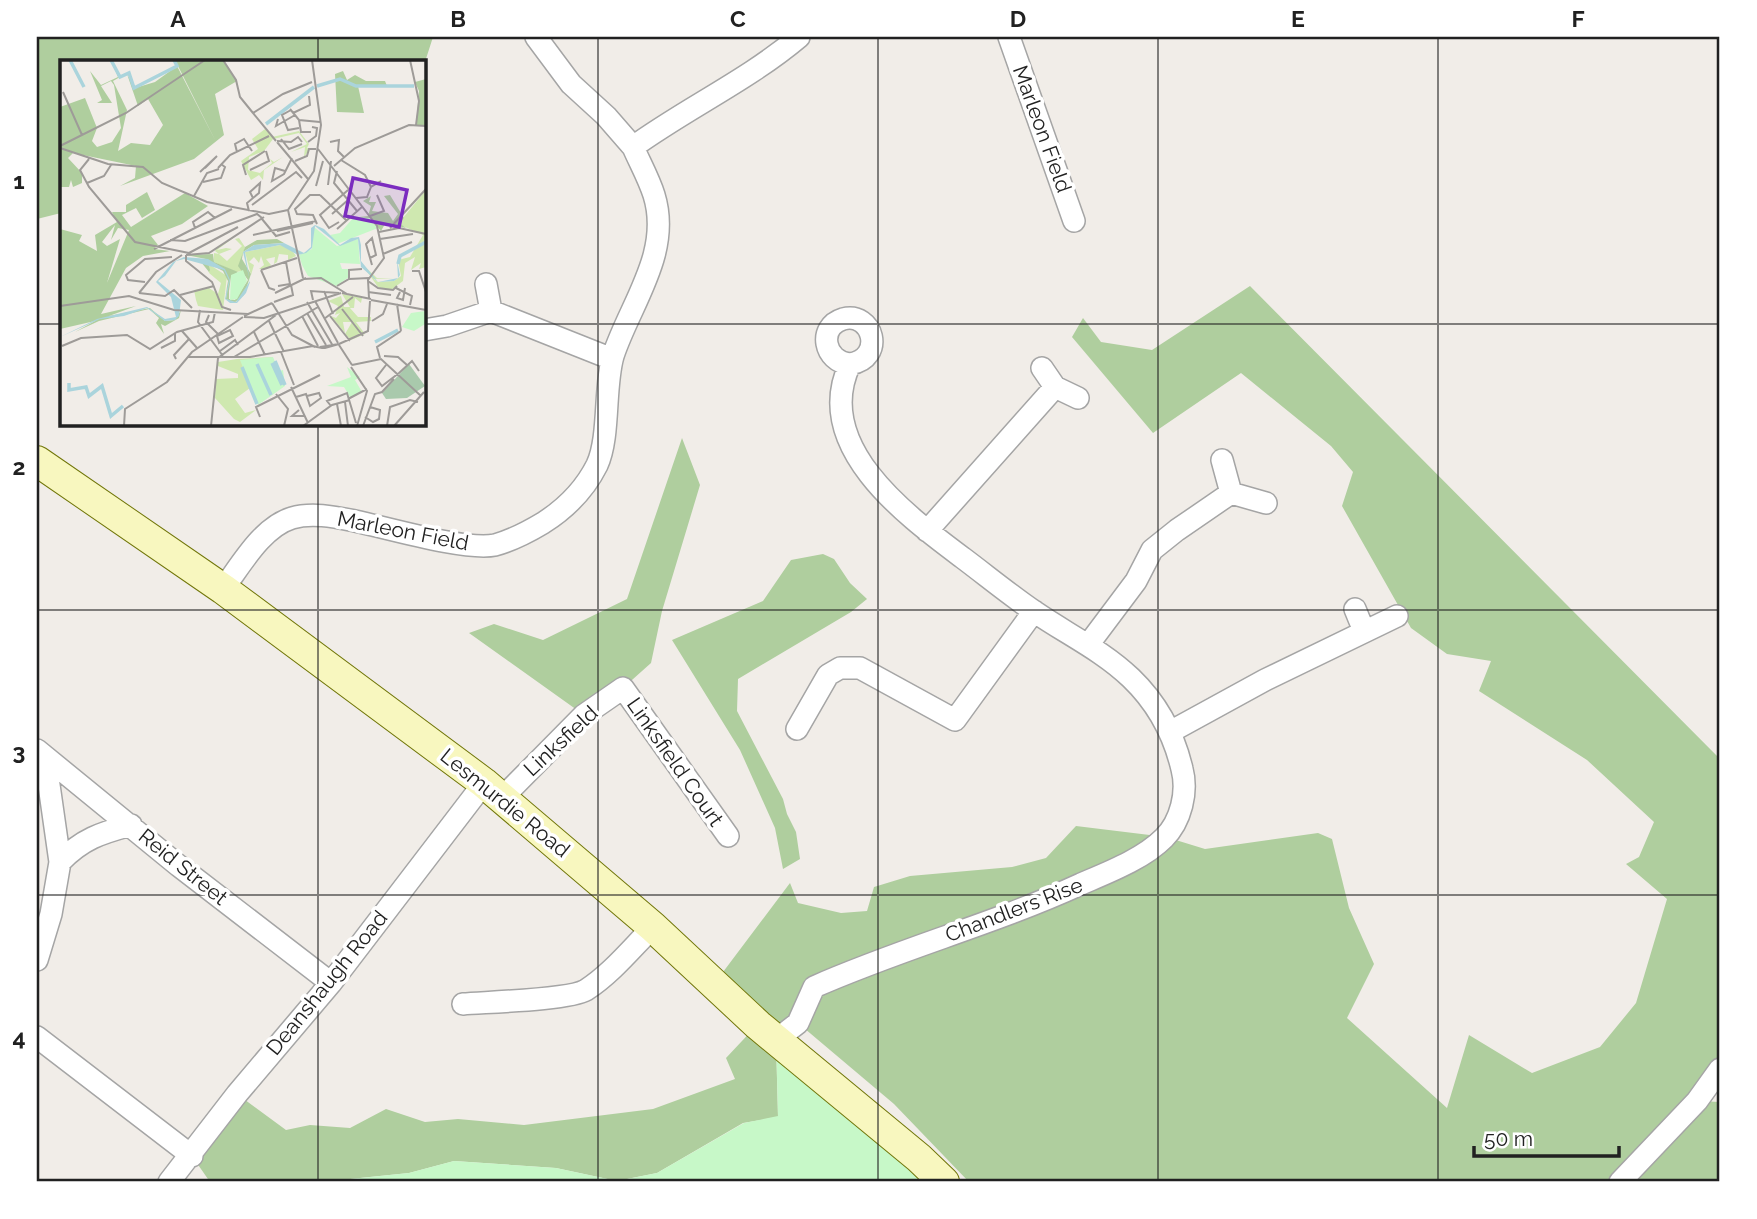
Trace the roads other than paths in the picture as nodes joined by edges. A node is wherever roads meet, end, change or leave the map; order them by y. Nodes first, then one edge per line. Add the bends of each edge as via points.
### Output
1 (536, 37) edge
2 (799, 37) edge
3 (1009, 37) edge
4 (632, 147) junction
5 (1074, 221) dead end
6 (486, 284) dead end
7 (491, 311) junction
8 (425, 330) edge
9 (612, 359) junction
10 (850, 365) dead end
11 (1042, 368) dead end
12 (1055, 387) junction
13 (1079, 398) dead end
14 (1222, 460) dead end
15 (37, 461) edge
16 (1231, 493) junction
17 (1266, 503) dead end
18 (927, 531) junction
19 (223, 589) junction
20 (1355, 609) dead end
21 (1034, 611) junction
22 (1397, 616) dead end
23 (1364, 631) junction
24 (1088, 645) junction
25 (623, 688) joint
26 (797, 729) dead end
27 (1170, 732) junction
28 (41, 754) edge
29 (493, 790) junction
30 (131, 825) junction
31 (728, 836) dead end
32 (60, 862) junction
33 (653, 927) junction
34 (37, 960) edge
35 (331, 983) junction
36 (463, 1004) dead end
37 (37, 1037) edge
38 (776, 1041) junction
39 (1720, 1069) edge
40 (192, 1156) junction
41 (169, 1182) edge
42 (944, 1182) edge
43 (1620, 1182) edge

1 - 4 street, Marleon Field via 571,84
2 - 4 street via 742,79
3 - 5 street, Marleon Field
4 - 9 street, Marleon Field via 655,197 658,231 642,292
6 - 7 street
7 - 8 street
7 - 9 street
9 - 19 street, Marleon Field via 598,464 576,497 521,536 493,545 462,544 334,517 291,518 267,533
10 - 18 street, Chandlers Rise via 841,396 848,436 870,476
11 - 12 street
12 - 13 street
12 - 18 street
14 - 16 street
15 - 19 street, Lesmurdie Road
16 - 17 street
16 - 24 street via 1152,550 1136,582
18 - 21 street, Chandlers Rise
19 - 29 street, Lesmurdie Road
20 - 23 street
21 - 24 street, Chandlers Rise
21 - 26 street via 955,720 860,668 840,668 828,675
22 - 23 street
23 - 27 street
24 - 27 street, Chandlers Rise via 1130,677
25 - 29 street, Linksfield
25 - 31 street, Linksfield Court
27 - 38 street, Chandlers Rise via 1184,774 1184,792 1179,817 1166,837 1101,876 1030,908 814,987 798,1023
28 - 30 street, Reid Street
28 - 32 street
29 - 33 street, Lesmurdie Road
29 - 35 street, Deanshaugh Road
30 - 32 street via 97,834
30 - 35 street, Reid Street
32 - 34 street
33 - 36 street via 583,991
33 - 38 street, Lesmurdie Road
35 - 40 street, Deanshaugh Road via 237,1094
37 - 40 street
38 - 42 street, Lesmurdie Road
39 - 43 street via 1697,1101
40 - 41 street, Deanshaugh Road

